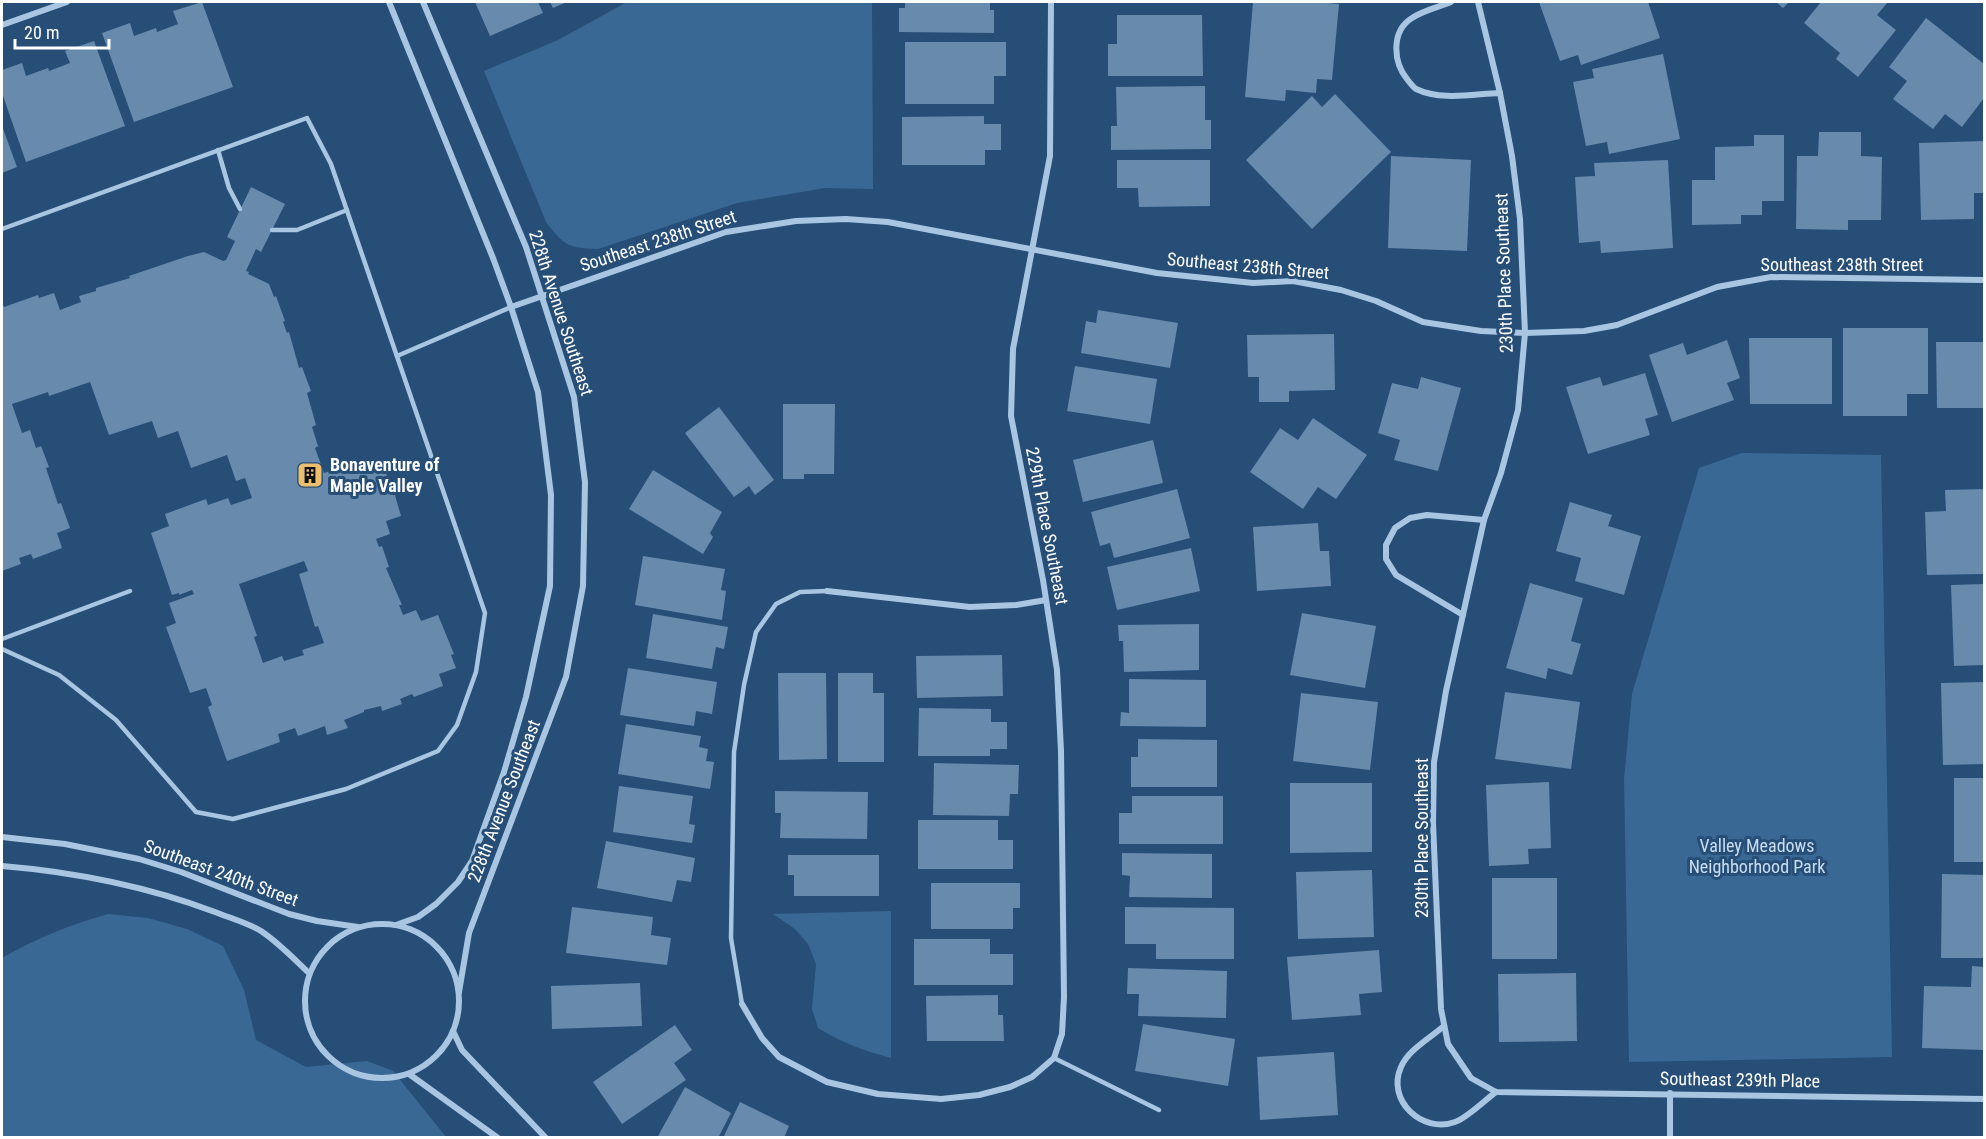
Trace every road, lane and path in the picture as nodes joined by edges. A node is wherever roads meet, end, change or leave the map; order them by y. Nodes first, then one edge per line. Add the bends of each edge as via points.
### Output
1 (67, 2) edge
2 (389, 2) edge
3 (423, 2) edge
4 (1051, 2) edge
5 (1451, 2) edge
6 (1478, 2) edge
7 (2, 25) edge
8 (1500, 93) junction
9 (218, 150) junction
10 (240, 209) dead end
11 (347, 210) junction
12 (2, 229) edge
13 (272, 230) dead end
14 (1033, 249) junction
15 (1984, 280) edge
16 (542, 295) junction
17 (511, 307) junction
18 (1525, 333) junction
19 (397, 356) junction
20 (1484, 520) junction
21 (130, 591) dead end
22 (827, 591) joint
23 (1046, 600) junction
24 (1463, 615) junction
25 (2, 639) edge
26 (2, 649) edge
27 (2, 837) edge
28 (2, 867) edge
29 (396, 925) junction
30 (359, 927) junction
31 (309, 973) junction
32 (459, 992) junction
33 (742, 1004) joint
34 (1444, 1026) junction
35 (453, 1031) junction
36 (1054, 1058) junction
37 (408, 1074) junction
38 (1496, 1092) junction
39 (1670, 1093) junction
40 (1984, 1099) edge
41 (1159, 1110) dead end
42 (498, 1137) edge
43 (546, 1137) edge
44 (1670, 1137) edge

1 - 7 street
2 - 17 street, 228th Avenue Southeast
3 - 16 street, 228th Avenue Southeast via 526,247
4 - 14 street, 229th Place Southeast via 1050,156
5 - 8 street via 1411,18 1401,30 1396,60 1403,75 1415,89 1442,96
6 - 8 street, 230th Place Southeast
8 - 18 street, 230th Place Southeast via 1520,219
9 - 10 lane
9 - 11 lane via 307,118 331,164
9 - 12 lane
11 - 13 lane via 297,230
11 - 19 lane
14 - 16 street, Southeast 238th Street via 888,222 796,221 726,232
14 - 18 street, Southeast 238th Street via 1157,273 1253,283 1312,284 1367,298 1423,322
14 - 23 street, 229th Place Southeast via 1013,349 1011,416
15 - 18 street, Southeast 238th Street via 1771,277 1717,287 1617,326
16 - 17 street, Southeast 238th Street
16 - 32 street, 228th Avenue Southeast via 574,397 585,482 583,586 566,677 469,933
17 - 19 lane
17 - 29 street, 228th Avenue Southeast via 538,392 551,495 549,586 526,697 472,861 436,904 418,917
18 - 20 street, 230th Place Southeast via 1518,410
19 - 26 lane via 485,613 476,672 457,725 438,751 346,789 233,819 196,812 116,720 59,675
20 - 24 street, 230th Place Southeast
20 - 24 street via 1427,515 1410,518 1395,528 1386,545 1386,559 1396,575
21 - 25 lane
22 - 23 street via 970,607
22 - 33 lane via 800,592 776,604 756,632 744,685 734,752 731,938
23 - 36 street, 229th Place Southeast via 1057,670 1061,751 1064,998 1062,1034
24 - 34 street, 230th Place Southeast via 1434,762 1433,823
27 - 30 street, Southeast 240th Street via 65,844 139,859 289,914
28 - 31 street via 102,879 205,908 260,930
29 - 30 street
29 - 32 street via 414,930 441,951 456,977
30 - 31 street via 327,947
31 - 37 street via 306,1017 327,1055 341,1067 375,1078
32 - 35 street
33 - 36 street via 762,1038 779,1057 827,1082 878,1094 941,1099 979,1095 1032,1077
34 - 38 street, 230th Place Southeast via 1448,1044 1471,1078
34 - 38 street via 1411,1052 1401,1066 1399,1095 1412,1115 1427,1123 1456,1122
35 - 37 street via 427,1064
35 - 43 street via 462,1050
36 - 41 lane
37 - 42 street
38 - 39 street, Southeast 239th Place
39 - 40 street, Southeast 239th Place
39 - 44 street

